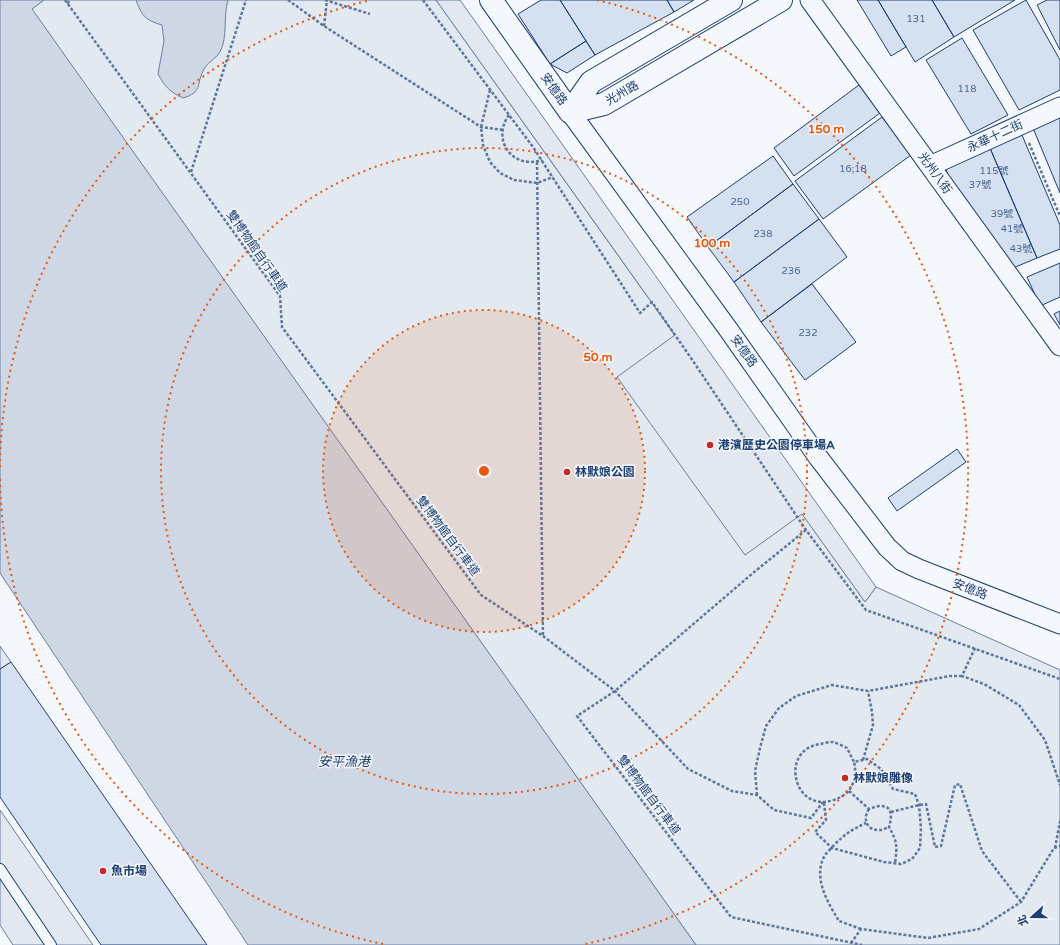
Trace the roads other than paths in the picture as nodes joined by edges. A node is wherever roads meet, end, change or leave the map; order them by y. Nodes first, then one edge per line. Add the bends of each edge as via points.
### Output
1 (490, 0) edge
2 (731, 0) edge
3 (781, 0) edge
4 (810, 0) edge
5 (1060, 107) edge
6 (570, 112) junction
7 (930, 166) junction
8 (1060, 346) edge
9 (1060, 624) edge
10 (0, 869) edge
11 (52, 945) edge

1 - 6 street, 安億路
2 - 6 street via 591,82
3 - 6 street, 光州路 via 604,104
4 - 7 street, 光州八街
5 - 7 street, 永華十二街
6 - 9 street, 安億路 via 818,457 887,547 902,561 919,569
7 - 8 street, 光州八街
10 - 11 lane

